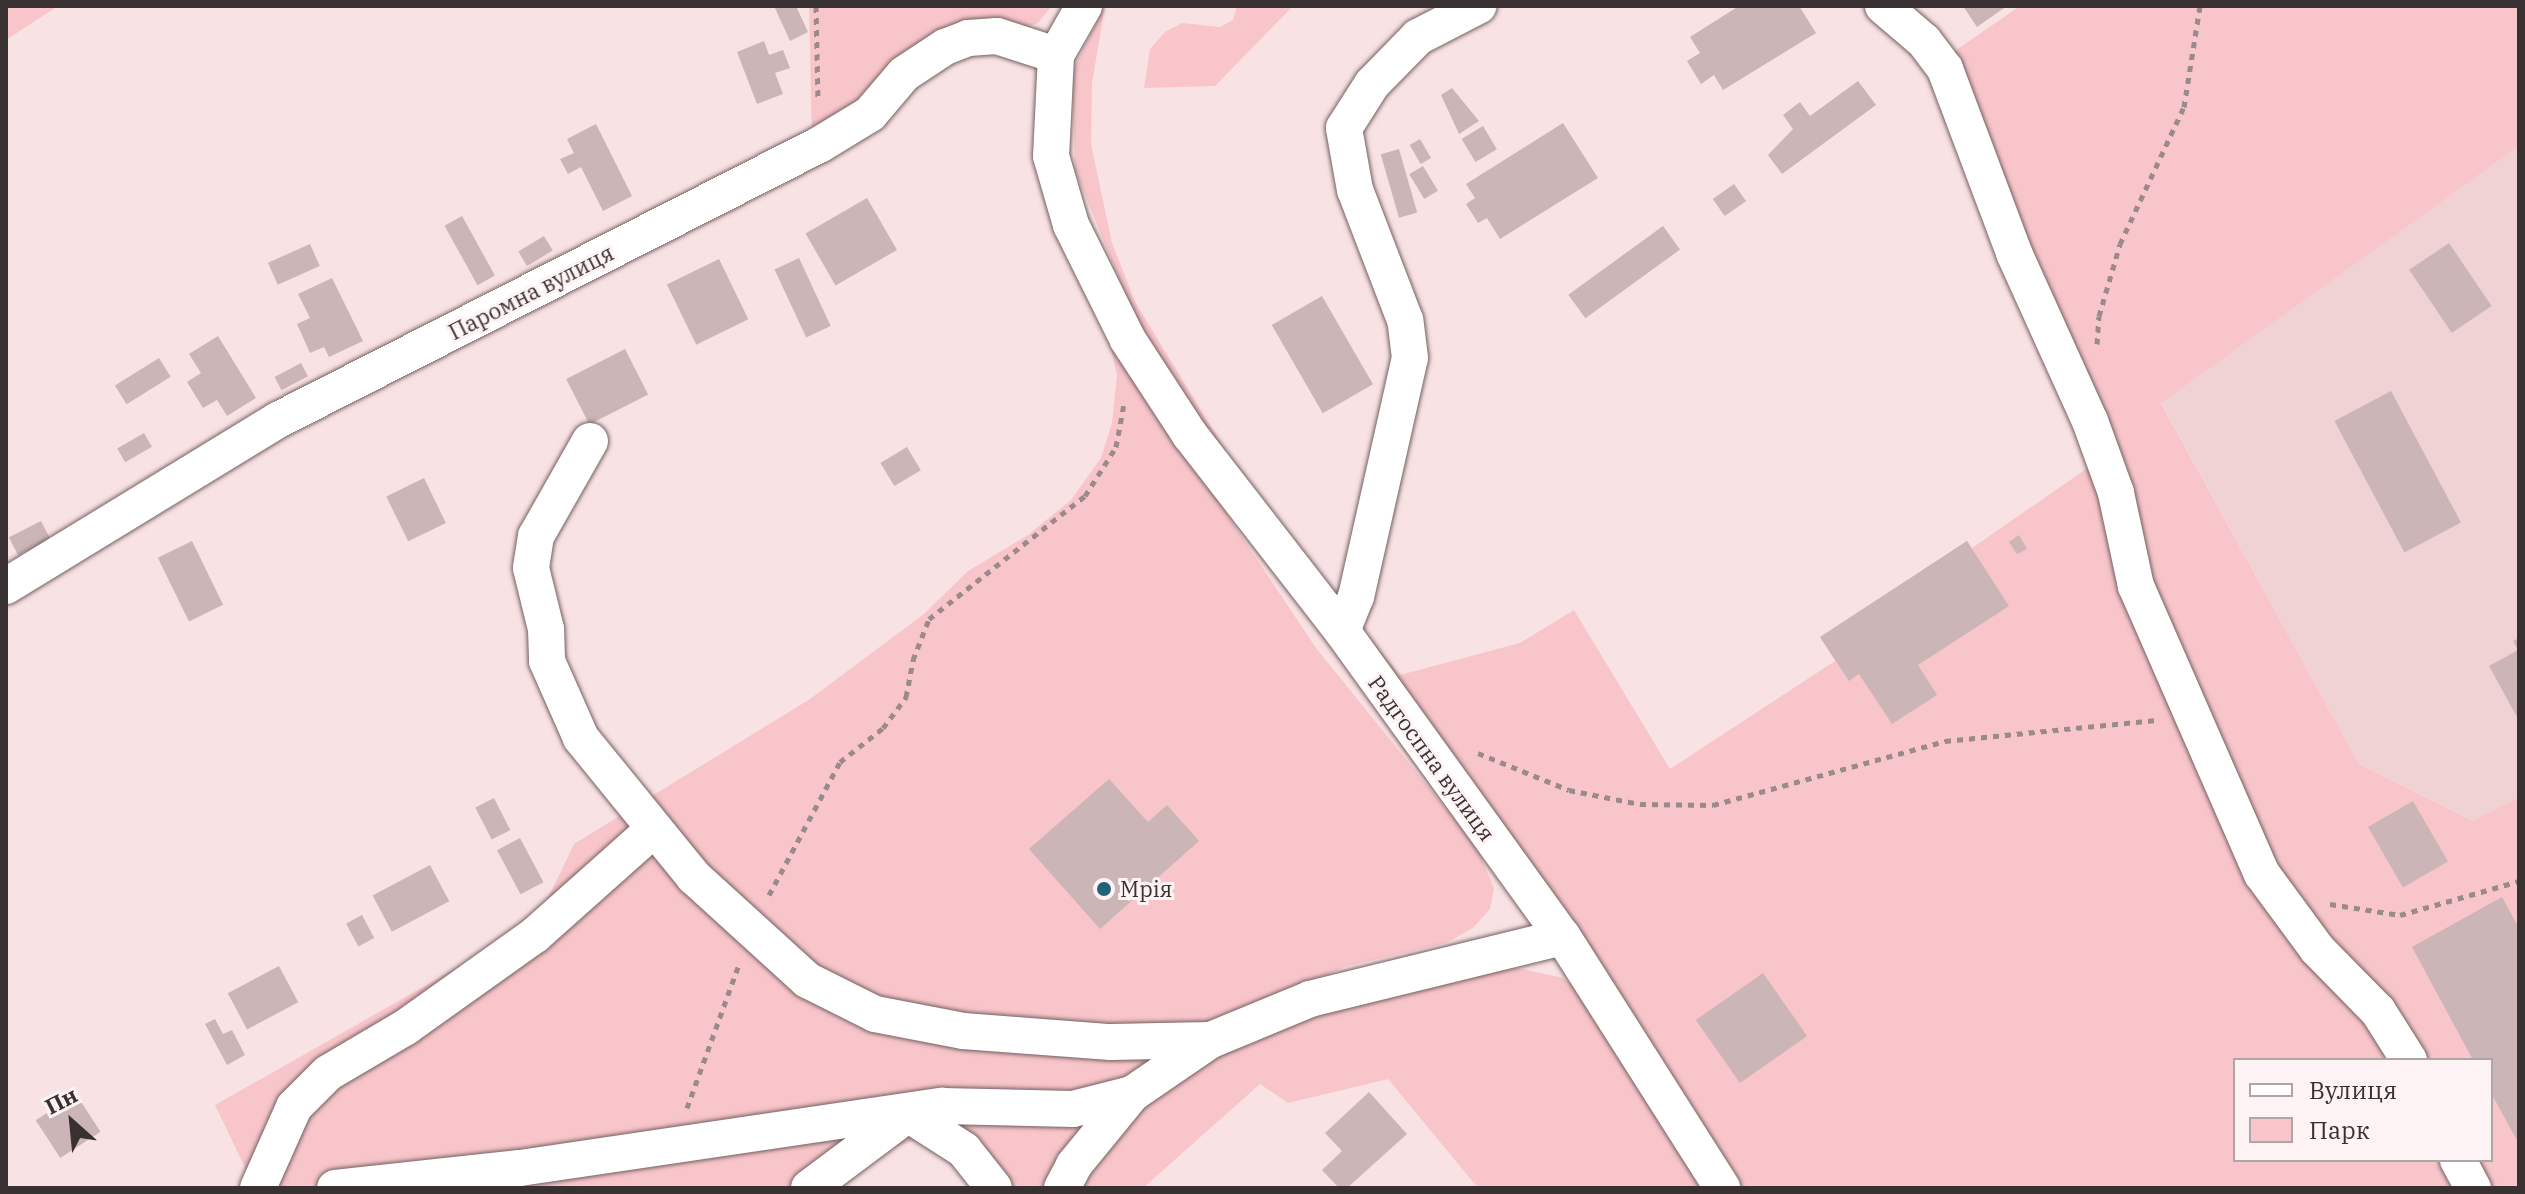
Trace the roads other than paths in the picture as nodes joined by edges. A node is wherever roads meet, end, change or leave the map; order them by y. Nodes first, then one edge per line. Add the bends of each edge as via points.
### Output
1 (1084, 6) edge
2 (1478, 6) edge
3 (1883, 6) edge
4 (1056, 55) junction
5 (590, 441) dead end
6 (6, 586) edge
7 (1342, 631) junction
8 (654, 829) junction
9 (1563, 937) junction
10 (1211, 1040) junction
11 (2408, 1058) edge
12 (1132, 1094) junction
13 (908, 1114) junction
14 (2459, 1162) edge
15 (258, 1188) edge
16 (335, 1188) edge
17 (809, 1188) edge
18 (994, 1188) edge
19 (1062, 1188) edge
20 (1722, 1188) edge
21 (2473, 1188) edge

1 - 4 street
2 - 7 street via 1418,37 1372,84 1344,128 1355,190 1405,320 1410,358 1356,597
3 - 11 street via 1924,41 1945,69 2014,253 2090,421 2116,493 2136,586 2274,894 2317,949 2378,1011
4 - 6 street, Паромна вулиця via 997,36 968,38 927,57 870,114 819,145 278,420
4 - 7 street, Радгоспна вулиця via 1051,156 1071,225 1128,340 1190,435
5 - 8 street via 536,536 531,568 546,629 547,661 581,738
7 - 9 street, Радгоспна вулиця
8 - 10 street via 694,877 807,980 875,1014 963,1031 1111,1042
8 - 15 street via 535,935 406,1027 328,1073 294,1107
9 - 10 street via 1310,999
9 - 20 street, Радгоспна вулиця
10 - 12 street
12 - 13 street via 1063,1110 942,1106
12 - 19 street via 1074,1165
13 - 16 street
13 - 17 street
13 - 18 street via 964,1150
14 - 21 street

